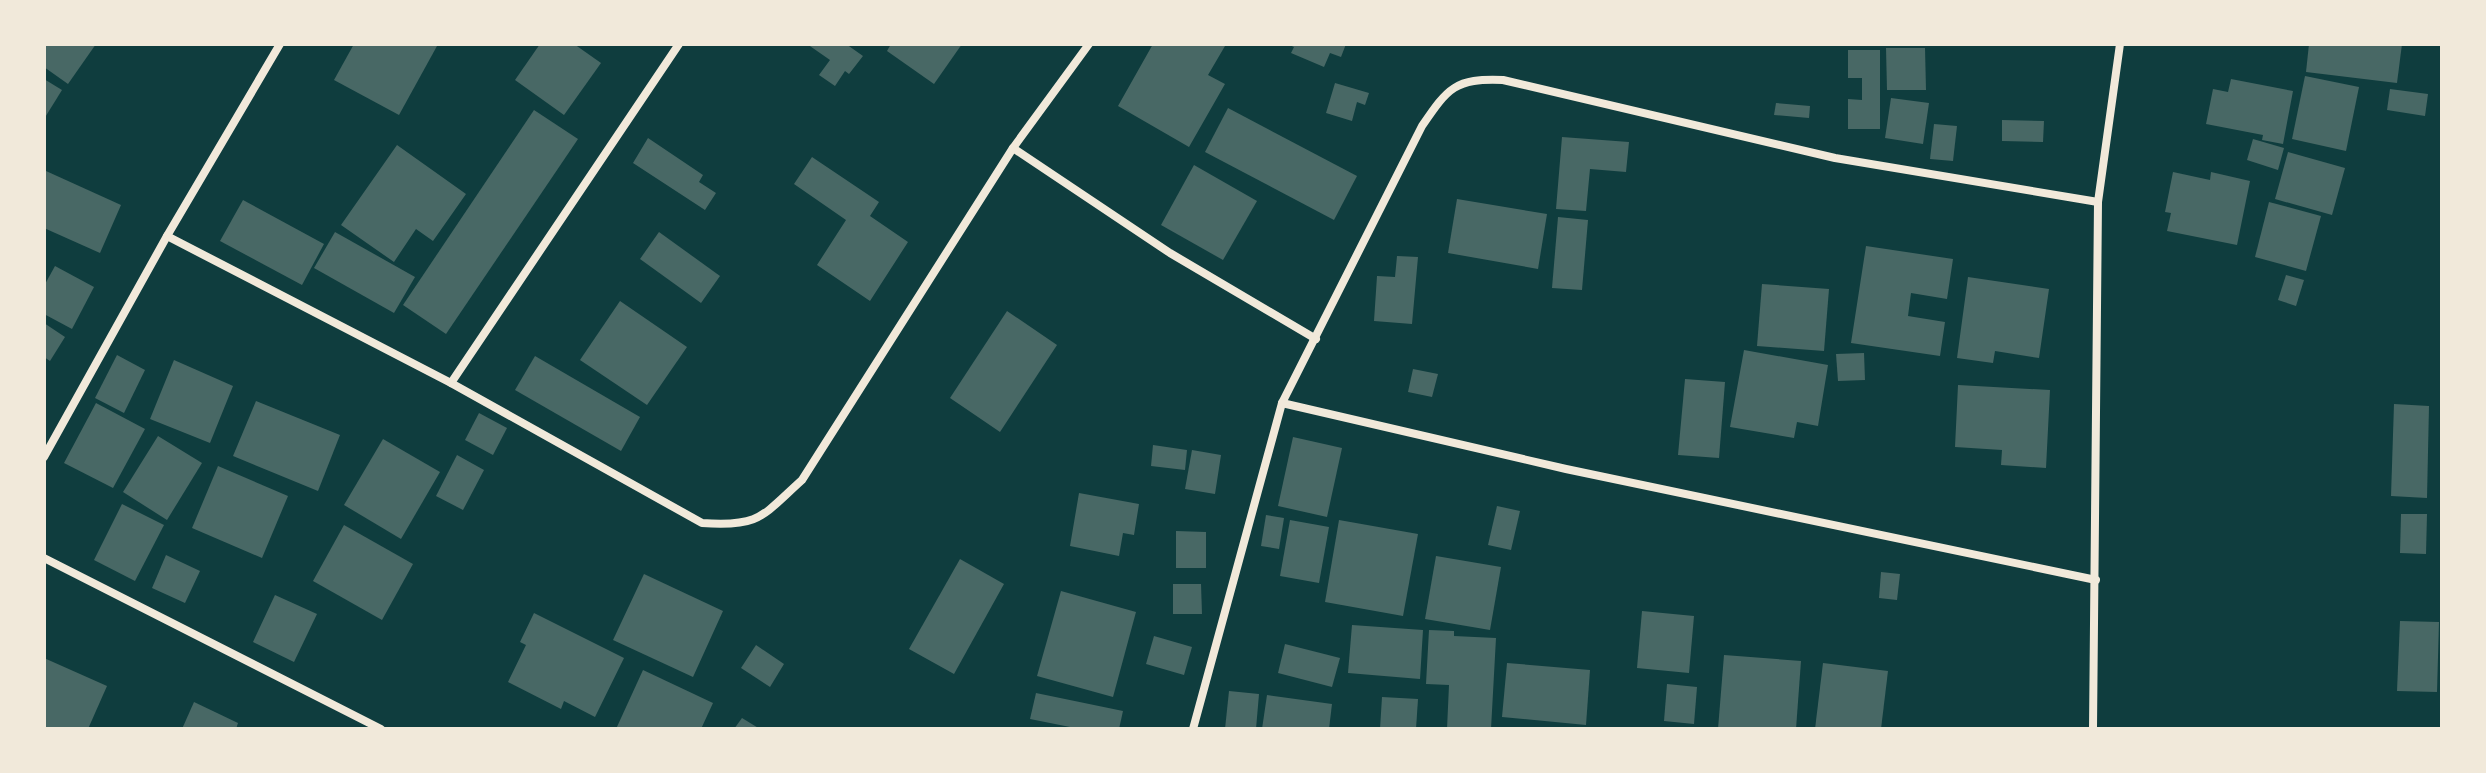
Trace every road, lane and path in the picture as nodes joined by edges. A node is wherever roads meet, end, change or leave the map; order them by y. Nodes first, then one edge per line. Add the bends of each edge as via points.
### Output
1 (280, 44) edge
2 (679, 44) edge
3 (1089, 44) edge
4 (2120, 44) edge
5 (1013, 148) junction
6 (2098, 202) junction
7 (167, 236) junction
8 (1316, 339) junction
9 (451, 383) junction
10 (1282, 403) junction
11 (44, 457) edge
12 (44, 558) edge
13 (2096, 580) junction
14 (381, 729) edge
15 (1193, 729) edge
16 (2093, 729) edge

1 - 7 street
2 - 9 street
3 - 5 street
4 - 6 street
5 - 8 street via 1170,253
5 - 9 street via 802,480 760,518 734,525 702,523
6 - 8 street via 1835,158 1518,83 1471,79 1442,96 1422,126
6 - 13 street
7 - 9 street
7 - 11 street
8 - 10 street
10 - 13 street via 1566,469
10 - 15 street
12 - 14 street
13 - 16 street

